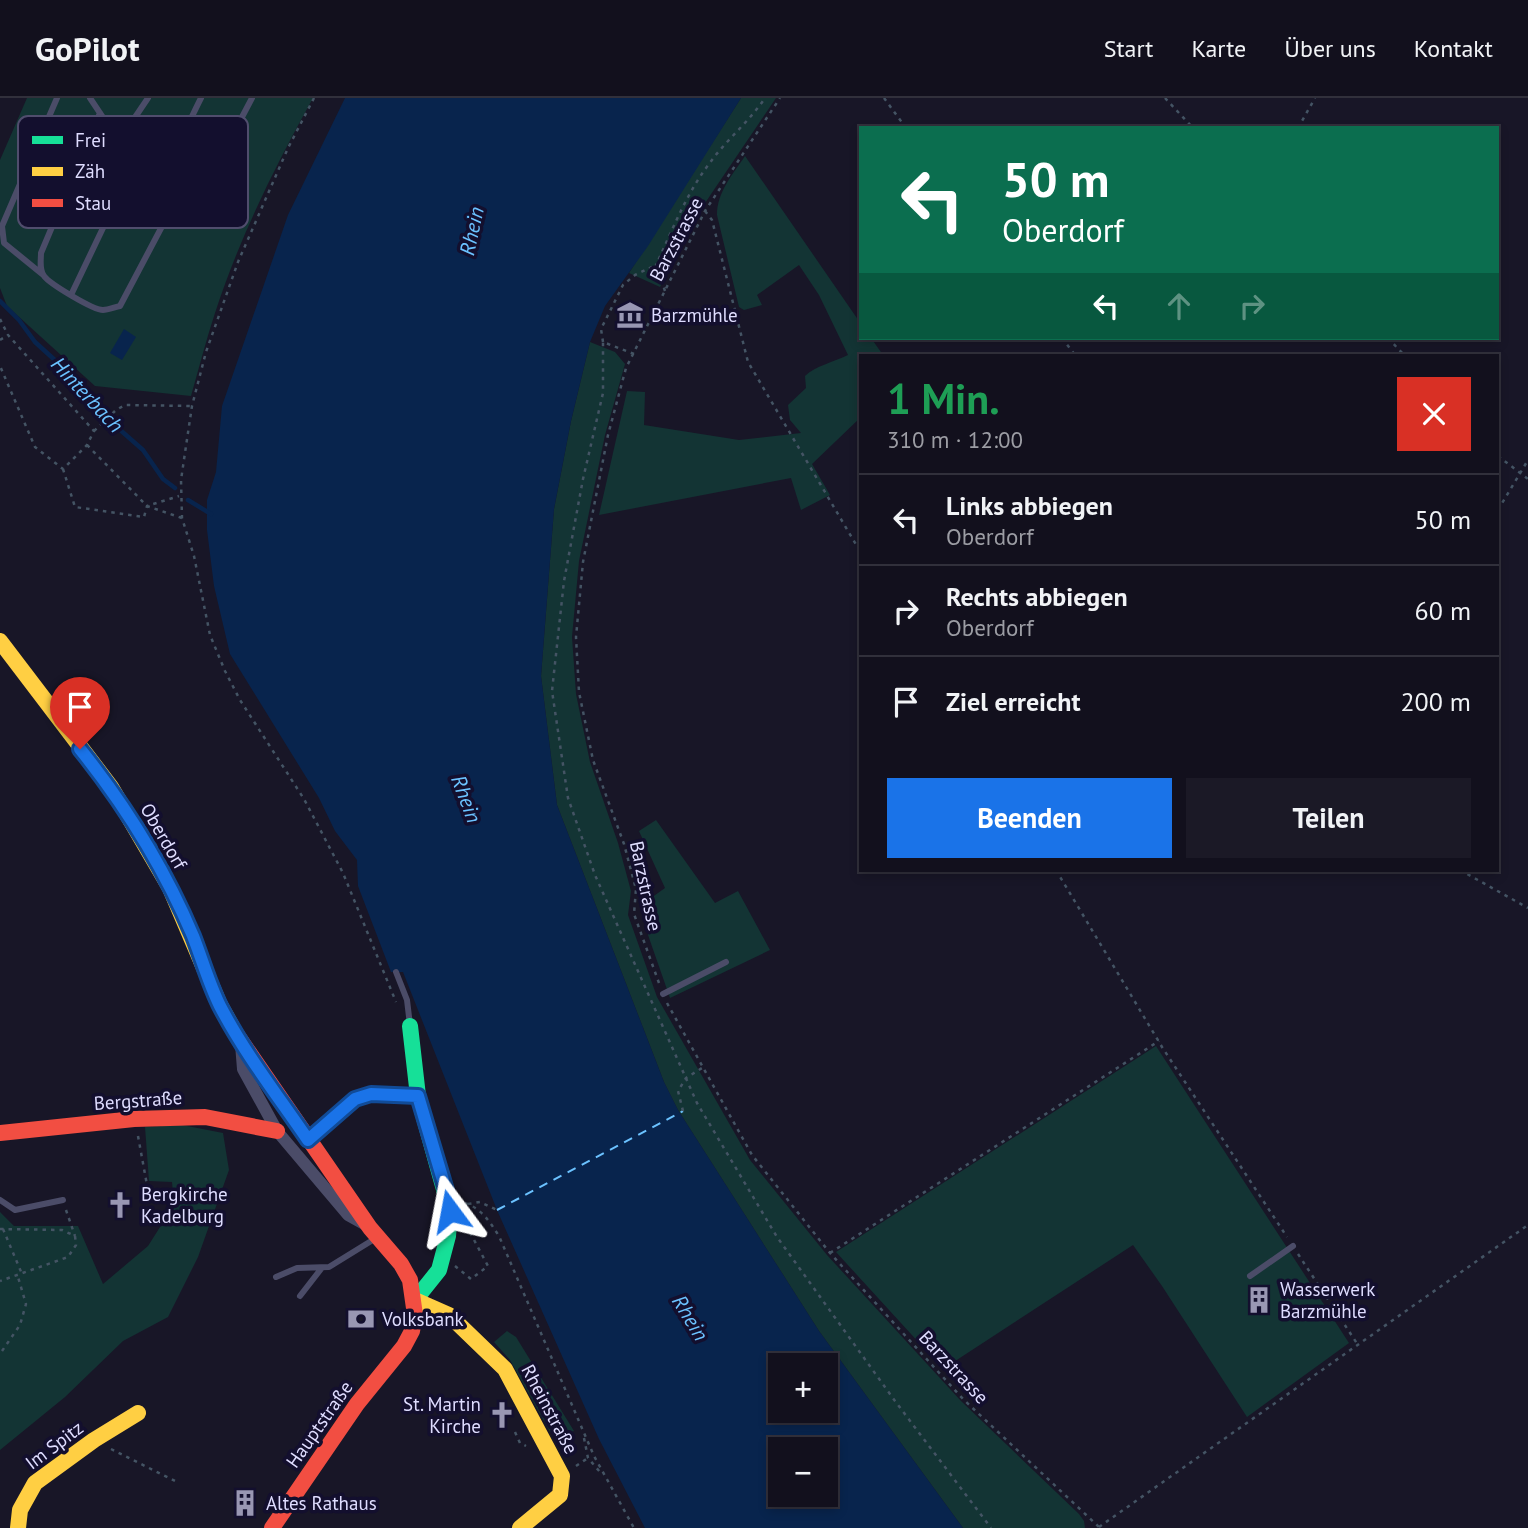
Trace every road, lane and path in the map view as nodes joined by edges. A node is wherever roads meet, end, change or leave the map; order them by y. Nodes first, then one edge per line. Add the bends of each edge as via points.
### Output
1 (57, 98) edge
2 (148, 98) edge
3 (201, 98) edge
4 (252, 98) edge
5 (314, 98) edge
6 (765, 98) edge
7 (780, 98) edge
8 (884, 98) edge
9 (1165, 98) edge
10 (1315, 98) edge
11 (93, 99) edge
12 (100, 113) junction
13 (49, 116) edge
14 (99, 116) edge
15 (102, 116) edge
16 (136, 116) edge
17 (191, 116) edge
18 (243, 116) edge
19 (905, 126) edge
20 (1191, 126) edge
21 (1299, 126) edge
22 (18, 189) edge
23 (705, 211) junction
24 (52, 228) edge
25 (103, 228) edge
26 (161, 228) edge
27 (656, 265) junction
28 (44, 276) junction
29 (665, 291) junction
30 (71, 295) junction
31 (0, 319) edge
32 (8, 335) junction
33 (0, 340) edge
34 (1064, 340) edge
35 (1390, 340) edge
36 (603, 342) junction
37 (634, 354) junction
38 (1074, 354) edge
39 (1403, 354) edge
40 (0, 366) edge
41 (192, 406) junction
42 (94, 431) junction
43 (87, 445) junction
44 (1499, 457) edge
45 (1528, 460) edge
46 (63, 469) junction
47 (1519, 474) junction
48 (1528, 479) edge
49 (181, 495) junction
50 (147, 506) junction
51 (1499, 508) edge
52 (182, 518) junction
53 (859, 550) edge
54 (0, 641) edge
55 (1057, 872) edge
56 (1464, 872) edge
57 (1528, 908) edge
58 (726, 962) dead end
59 (396, 972) dead end
60 (663, 994) junction
61 (397, 1004) dead end
62 (410, 1027) joint
63 (1159, 1041) junction
64 (241, 1043) junction
65 (703, 1068) junction
66 (686, 1078) junction
67 (418, 1096) junction
68 (683, 1111) dead end
69 (134, 1119) junction
70 (277, 1131) junction
71 (0, 1133) edge
72 (308, 1140) junction
73 (0, 1200) edge
74 (63, 1200) joint
75 (142, 1200) dead end
76 (449, 1204) junction
77 (468, 1204) junction
78 (497, 1210) dead end
79 (1528, 1225) edge
80 (2, 1229) edge
81 (373, 1232) junction
82 (75, 1236) junction
83 (1293, 1246) junction
84 (830, 1253) junction
85 (452, 1264) dead end
86 (321, 1269) junction
87 (22, 1274) junction
88 (1250, 1276) dead end
89 (276, 1277) dead end
90 (18, 1278) dead end
91 (0, 1281) edge
92 (300, 1296) dead end
93 (415, 1300) junction
94 (1358, 1345) junction
95 (404, 1346) joint
96 (2, 1351) edge
97 (138, 1413) dead end
98 (515, 1432) dead end
99 (94, 1440) junction
100 (526, 1446) dead end
101 (177, 1482) dead end
102 (531, 1525) edge
103 (18, 1528) edge
104 (272, 1528) edge
105 (634, 1528) edge
106 (991, 1528) edge
107 (1098, 1528) edge

1 - 13 lane
2 - 16 lane
3 - 17 lane
4 - 18 lane
5 - 41 path via 238,262
6 - 27 path via 707,166
7 - 23 path, Barzstrasse
8 - 19 path
9 - 20 path
10 - 21 path
11 - 12 lane
12 - 14 lane
12 - 15 lane
22 - 28 lane via 2,226 4,243
23 - 29 path, Barzstrasse
23 - 53 path via 712,220 748,362
24 - 28 lane via 41,253
25 - 30 lane
26 - 30 lane via 120,306 103,310
27 - 29 path
27 - 36 path via 622,285 601,328
28 - 30 lane
29 - 37 path, Barzstrasse
31 - 32 path
32 - 33 path
32 - 42 path
34 - 38 path
35 - 39 path
36 - 37 path
36 - 66 path via 603,393 564,581 552,691 568,798 595,875
37 - 60 path, Barzstrasse via 626,368 605,448 583,562 576,637 579,692 593,760 624,844 636,889 634,914
40 - 46 path via 35,447
41 - 42 path via 125,405
41 - 49 path
42 - 43 path
43 - 46 path
43 - 50 path
44 - 47 path
45 - 47 path
46 - 50 path via 75,507 144,517
47 - 48 path
47 - 51 path
49 - 50 path
49 - 52 path
50 - 52 path
52 - 61 path via 210,635 225,671 304,799 343,873
54 - 64 main road, Oberdorf via 111,787 170,888
55 - 63 path
56 - 57 path
58 - 60 lane
59 - 62 lane via 407,1000
60 - 65 path, Barzstrasse
62 - 67 main road, Oberdorf
63 - 83 path
63 - 84 path
64 - 70 street via 243,1069
64 - 72 main road, Oberdorf
65 - 66 path
65 - 84 path, Barzstrasse via 752,1156
66 - 68 path via 678,1091
66 - 106 path via 778,1237
67 - 72 street via 371,1094 355,1099
67 - 76 main road, Oberdorf
69 - 70 main road, Bergstraße via 205,1117
69 - 71 main road, Bergstraße
69 - 75 path via 149,1196
70 - 81 street via 348,1215
72 - 81 main road, Oberdorf
73 - 74 lane via 15,1210
74 - 82 path
76 - 77 path
76 - 85 path via 460,1214 488,1266 471,1279
76 - 93 main road, Oberdorf via 448,1237 439,1270
77 - 78 path via 480,1202
77 - 105 path via 487,1218 499,1236 583,1432
79 - 94 path
80 - 82 path via 62,1230
80 - 87 path
81 - 86 lane via 341,1260
81 - 93 main road, Oberdorf via 401,1264
82 - 87 path via 76,1245 68,1257
83 - 88 lane
83 - 94 path
84 - 107 path, Barzstrasse via 963,1399
86 - 89 lane via 298,1268
86 - 92 lane
87 - 91 path
90 - 96 path via 26,1304 20,1325
93 - 95 main road, Oberdorf via 414,1324
93 - 102 main road, Rheinstraße via 449,1315 505,1369 562,1476 560,1495
94 - 107 path
95 - 104 main road, Hauptstraße via 357,1404
97 - 99 main road, Im Spitz
98 - 100 path
99 - 101 path
99 - 103 main road, Im Spitz via 35,1483 20,1510

